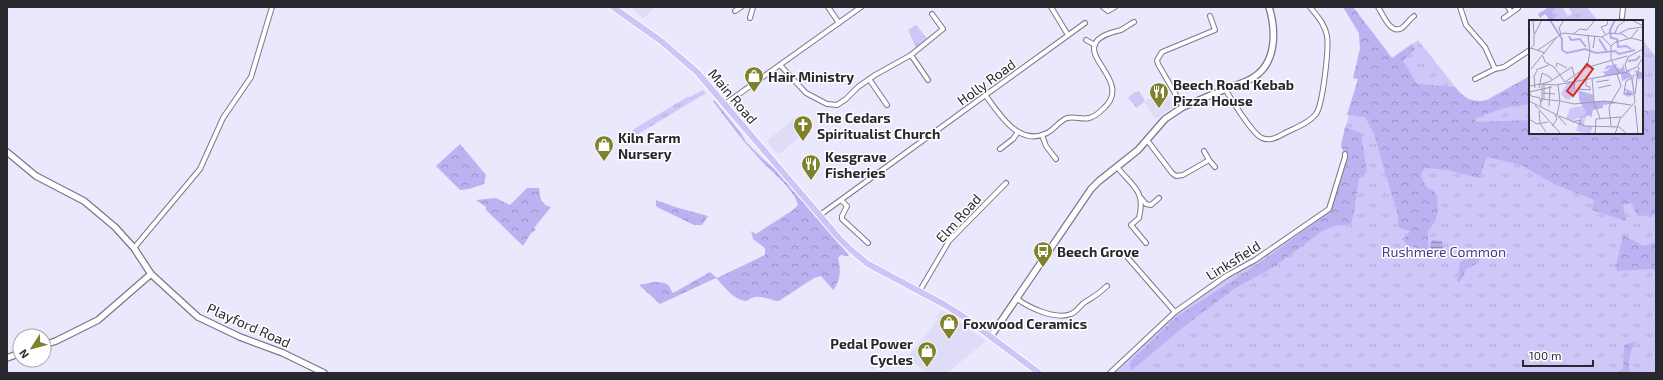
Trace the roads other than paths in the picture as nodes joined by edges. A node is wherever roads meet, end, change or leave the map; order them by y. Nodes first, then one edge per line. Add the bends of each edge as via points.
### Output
1 (272, 7) edge
2 (613, 7) edge
3 (741, 7) edge
4 (828, 7) edge
5 (861, 7) edge
6 (1052, 7) edge
7 (1103, 7) edge
8 (1115, 7) edge
9 (1269, 7) edge
10 (1310, 7) edge
11 (1378, 7) edge
12 (1460, 7) edge
13 (1508, 7) edge
14 (1623, 7) edge
15 (755, 8) edge
16 (1518, 8) dead end
17 (735, 11) dead end
18 (1511, 12) junction
19 (932, 14) dead end
20 (1210, 16) dead end
21 (1415, 16) dead end
22 (1622, 17) dead end
23 (750, 18) dead end
24 (1504, 18) dead end
25 (1134, 22) dead end
26 (839, 23) junction
27 (1085, 23) dead end
28 (1068, 35) junction
29 (1086, 40) dead end
30 (1095, 45) junction
31 (1529, 51) edge
32 (911, 55) junction
33 (780, 65) junction
34 (1495, 69) junction
35 (868, 79) junction
36 (1475, 79) dead end
37 (928, 80) dead end
38 (1225, 89) junction
39 (986, 96) junction
40 (724, 104) junction
41 (887, 105) dead end
42 (1183, 107) junction
43 (1018, 132) junction
44 (1042, 135) junction
45 (1148, 140) junction
46 (1000, 149) dead end
47 (1204, 151) dead end
48 (7, 152) edge
49 (1345, 154) dead end
50 (1056, 159) dead end
51 (1209, 160) junction
52 (1117, 167) junction
53 (1215, 167) dead end
54 (1006, 183) dead end
55 (1142, 198) junction
56 (1159, 198) dead end
57 (841, 200) junction
58 (820, 215) junction
59 (868, 243) dead end
60 (1146, 243) dead end
61 (134, 248) junction
62 (1128, 258) dead end
63 (151, 274) junction
64 (1107, 286) dead end
65 (919, 292) junction
66 (1016, 298) junction
67 (1175, 312) junction
68 (991, 336) junction
69 (52, 343) edge
70 (324, 373) edge
71 (1039, 373) edge
72 (1110, 373) edge

1 - 61 street via 251,77 223,118 200,169
2 - 40 main road, Main Road via 680,57 697,72
3 - 17 street
4 - 26 street
5 - 26 street
6 - 28 street
7 - 8 street via 1108,11
9 - 38 street via 1274,34 1267,62 1254,77
10 - 38 street via 1322,22 1327,37 1322,97 1314,116 1307,122 1267,140 1254,132
11 - 21 street via 1389,26 1394,29 1402,28
12 - 34 street via 1466,24 1485,47
13 - 18 street
14 - 22 street
15 - 23 street
16 - 18 street
18 - 24 street
19 - 32 street via 943,29
20 - 42 street via 1215,30 1162,52 1157,60
25 - 30 street via 1106,35
26 - 33 street
27 - 28 street, Holly Road
28 - 39 street, Holly Road
29 - 30 street
30 - 44 street via 1094,50 1111,83 1112,93 1109,102 1091,118 1067,118
31 - 34 street via 1504,67
32 - 35 street
32 - 37 street
33 - 35 street via 803,91 831,105 846,100
33 - 40 street
34 - 36 street via 1482,78
35 - 41 street
38 - 42 street
39 - 43 street via 1009,125
39 - 57 street, Holly Road
40 - 58 main road, Main Road
42 - 45 street via 1165,119
43 - 44 street via 1032,136
43 - 46 street
44 - 50 street via 1046,146
45 - 51 street via 1176,176 1183,175
45 - 52 street
47 - 51 street
48 - 61 street, Playford Road via 36,176 84,201 116,227
49 - 67 street, Linksfield via 1329,209
51 - 53 street
52 - 55 street
52 - 66 street via 1092,189
54 - 65 street, Elm Road via 949,241
55 - 56 street via 1146,204 1151,204
55 - 60 street via 1139,218 1131,225
57 - 58 street, Holly Road
57 - 59 street via 847,206 842,219
58 - 65 main road, Main Road via 861,259
61 - 63 street, Playford Road
62 - 67 street
63 - 69 street via 98,320
63 - 70 street, Playford Road via 198,317
64 - 66 street via 1071,314 1044,312
65 - 68 main road, Main Road via 953,310
66 - 68 street
67 - 72 street, Linksfield
68 - 71 main road, Main Road

